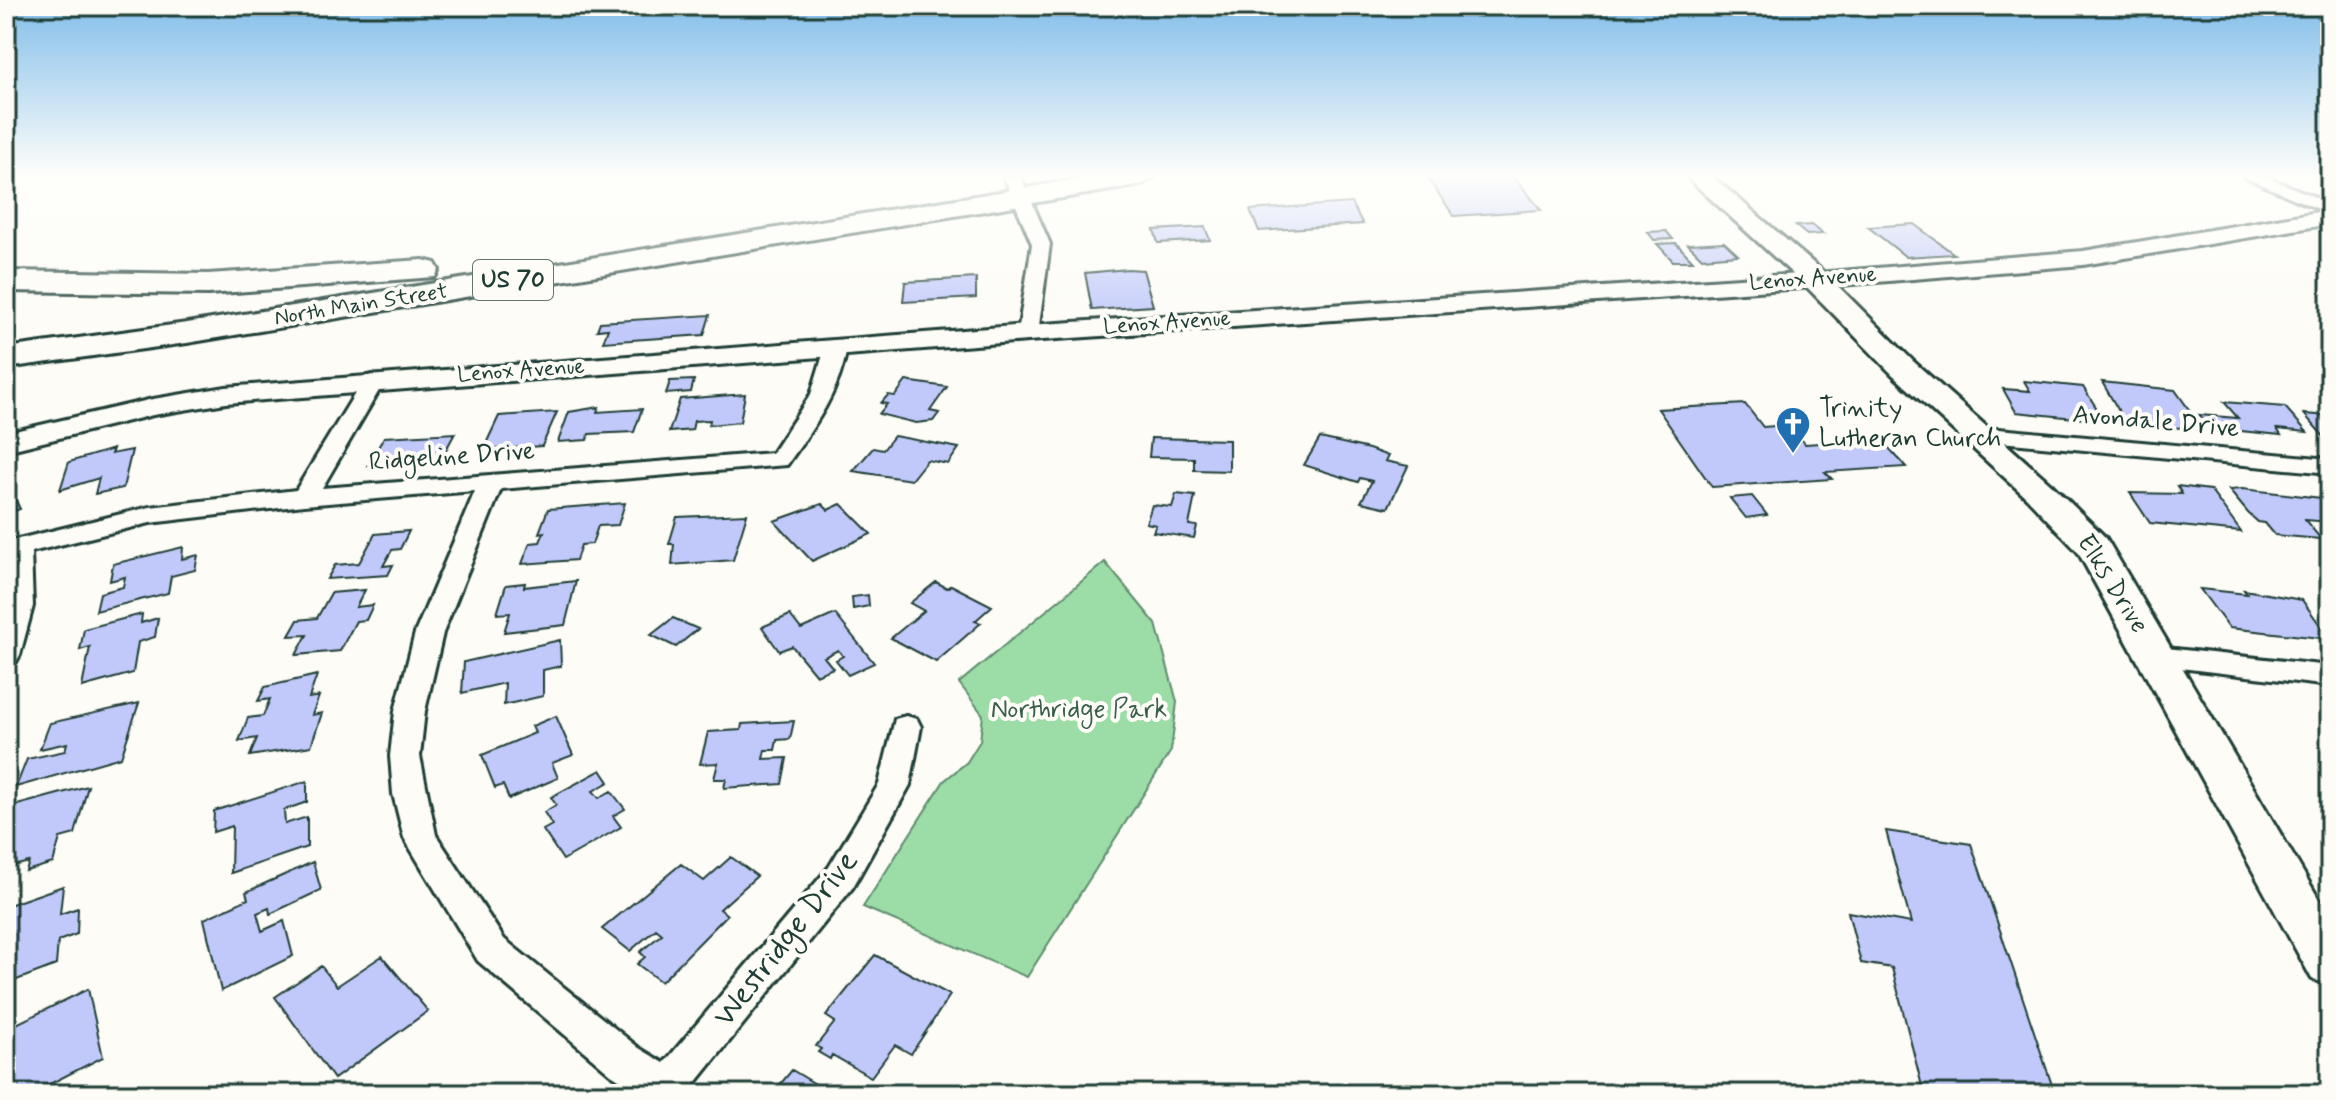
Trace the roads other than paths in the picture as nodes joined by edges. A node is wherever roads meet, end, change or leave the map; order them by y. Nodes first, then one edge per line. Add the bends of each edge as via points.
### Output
1 (708, 228) edge
2 (767, 228) edge
3 (1033, 228) edge
4 (1757, 228) edge
5 (2262, 228) edge
6 (423, 270) junction
7 (1816, 280) junction
8 (6, 281) edge
9 (6, 331) edge
10 (1028, 333) junction
11 (836, 348) junction
12 (6, 358) edge
13 (373, 382) junction
14 (1976, 434) junction
15 (6, 442) edge
16 (2330, 466) edge
17 (490, 485) junction
18 (304, 497) junction
19 (12, 548) edge
20 (6, 655) edge
21 (2157, 657) junction
22 (2330, 676) edge
23 (906, 727) dead end
24 (2330, 963) edge
25 (666, 1090) edge

1 - 6 main road, North Main Street / US 70
2 - 12 main road, North Main Street / US 70 via 187,333
3 - 10 street via 1041,244
4 - 7 main road, Elks Drive
5 - 7 street, Lenox Avenue via 2083,258
6 - 8 highway via 208,284
6 - 9 main road, North Main Street / US 70
7 - 10 street, Lenox Avenue
7 - 14 main road, Elks Drive
10 - 11 street, Lenox Avenue
11 - 13 street, Lenox Avenue
11 - 17 street, Ridgeline Drive via 822,400 779,460
13 - 15 street, Lenox Avenue via 226,395
13 - 18 street
14 - 16 street, Avondale Drive
14 - 21 main road, Elks Drive via 2093,546
17 - 18 street, Ridgeline Drive
17 - 25 street via 429,633 410,711 405,756 420,838 491,950
18 - 19 street, Ridgeline Drive via 150,515
19 - 20 street via 19,606
21 - 22 street
21 - 24 main road, Elks Drive
23 - 25 street, Westridge Drive via 894,785 841,877

